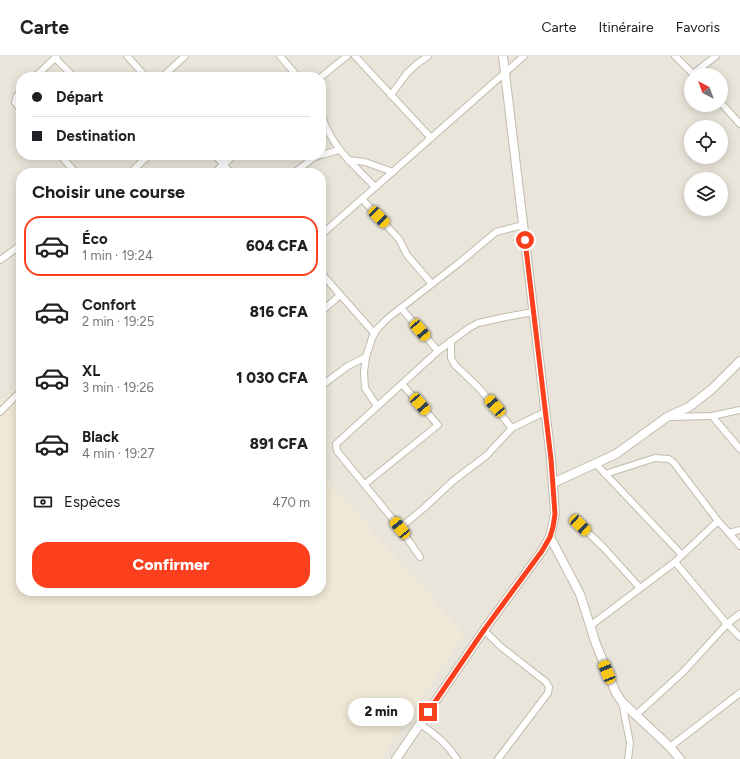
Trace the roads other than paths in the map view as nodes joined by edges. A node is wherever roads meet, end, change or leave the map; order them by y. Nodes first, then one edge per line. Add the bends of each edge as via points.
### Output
1 (127, 56) edge
2 (185, 56) edge
3 (280, 56) edge
4 (346, 56) edge
5 (355, 56) edge
6 (428, 56) edge
7 (503, 56) edge
8 (524, 56) edge
9 (674, 56) edge
10 (716, 56) edge
11 (56, 57) edge
12 (687, 68) edge
13 (701, 68) edge
14 (40, 72) edge
15 (70, 72) edge
16 (141, 72) edge
17 (167, 72) edge
18 (294, 72) edge
19 (326, 72) edge
20 (506, 72) junction
21 (390, 94) junction
22 (728, 111) edge
23 (740, 124) edge
24 (326, 126) edge
25 (431, 138) junction
26 (339, 150) junction
27 (326, 154) edge
28 (64, 160) edge
29 (144, 160) edge
30 (219, 160) edge
31 (229, 160) edge
32 (310, 160) edge
33 (348, 160) junction
34 (224, 165) junction
35 (72, 168) edge
36 (135, 168) edge
37 (220, 168) edge
38 (227, 168) edge
39 (300, 168) edge
40 (393, 172) junction
41 (375, 187) junction
42 (362, 199) junction
43 (523, 225) junction
44 (326, 231) edge
45 (16, 249) edge
46 (0, 260) edge
47 (326, 279) edge
48 (432, 284) junction
49 (340, 296) junction
50 (326, 308) edge
51 (402, 308) junction
52 (534, 312) junction
53 (374, 333) junction
54 (451, 341) junction
55 (438, 352) junction
56 (366, 357) junction
57 (740, 361) edge
58 (326, 382) edge
59 (402, 384) junction
60 (16, 395) edge
61 (377, 406) junction
62 (740, 410) edge
63 (0, 412) edge
64 (545, 412) junction
65 (712, 416) junction
66 (667, 417) junction
67 (512, 428) junction
68 (740, 449) edge
69 (596, 464) junction
70 (605, 474) junction
71 (553, 483) junction
72 (365, 484) junction
73 (574, 519) dead end
74 (718, 522) junction
75 (400, 528) junction
76 (740, 530) edge
77 (729, 533) junction
78 (550, 537) junction
79 (740, 546) edge
80 (682, 555) junction
81 (420, 557) dead end
82 (675, 562) junction
83 (640, 588) junction
84 (740, 614) edge
85 (727, 624) junction
86 (590, 626) junction
87 (484, 630) junction
88 (740, 637) edge
89 (740, 693) edge
90 (622, 702) junction
91 (636, 716) junction
92 (420, 724) junction
93 (670, 747) junction
94 (396, 759) edge
95 (457, 759) edge
96 (498, 759) edge
97 (628, 759) edge
98 (680, 759) edge

1 - 16 street
2 - 17 street
3 - 18 street
4 - 19 street
5 - 21 street
6 - 21 street via 407,73
7 - 20 street
8 - 20 street
9 - 12 street
10 - 13 street
11 - 14 street
11 - 15 street
20 - 25 street
20 - 43 street
21 - 25 street
22 - 23 street
24 - 26 street
25 - 40 street
26 - 27 street
26 - 33 street
28 - 35 street
29 - 36 street
30 - 34 street
31 - 34 street
32 - 39 street
33 - 40 street via 365,162
33 - 41 street
34 - 37 street
34 - 38 street
40 - 41 street
41 - 42 street
42 - 44 street
42 - 48 street via 396,236 407,255
43 - 48 street via 496,232
43 - 52 street
45 - 46 street
47 - 49 street
48 - 51 street
49 - 50 street
49 - 53 street
51 - 53 street
51 - 55 street
52 - 54 street via 478,323
52 - 64 street
53 - 56 street
54 - 55 street
54 - 67 street via 451,358 455,365 480,388
55 - 59 street
56 - 58 street via 348,366
56 - 61 street via 365,388
57 - 66 street via 712,389 689,407
59 - 61 street
59 - 72 street via 438,425
60 - 63 street
61 - 72 street via 336,444 337,451
62 - 65 street
64 - 67 street
64 - 71 street
65 - 66 street
65 - 68 street
66 - 69 street via 616,454
67 - 75 street via 487,455
69 - 70 street
69 - 71 street
70 - 74 street via 655,458 668,459 674,463
70 - 80 street
71 - 78 street via 555,514
72 - 75 street
73 - 83 street
74 - 77 street
74 - 80 street
75 - 81 street
76 - 77 street
77 - 79 street
78 - 86 street via 580,594
78 - 87 street
80 - 82 street
82 - 83 street
82 - 85 street
83 - 86 street
84 - 85 street
85 - 88 street
85 - 91 street via 684,671
86 - 90 street via 607,672
87 - 92 street
87 - 96 street via 549,687 548,693
89 - 93 street
90 - 91 street
90 - 97 street via 630,743
91 - 93 street
92 - 94 street
92 - 95 street via 447,746
93 - 98 street

